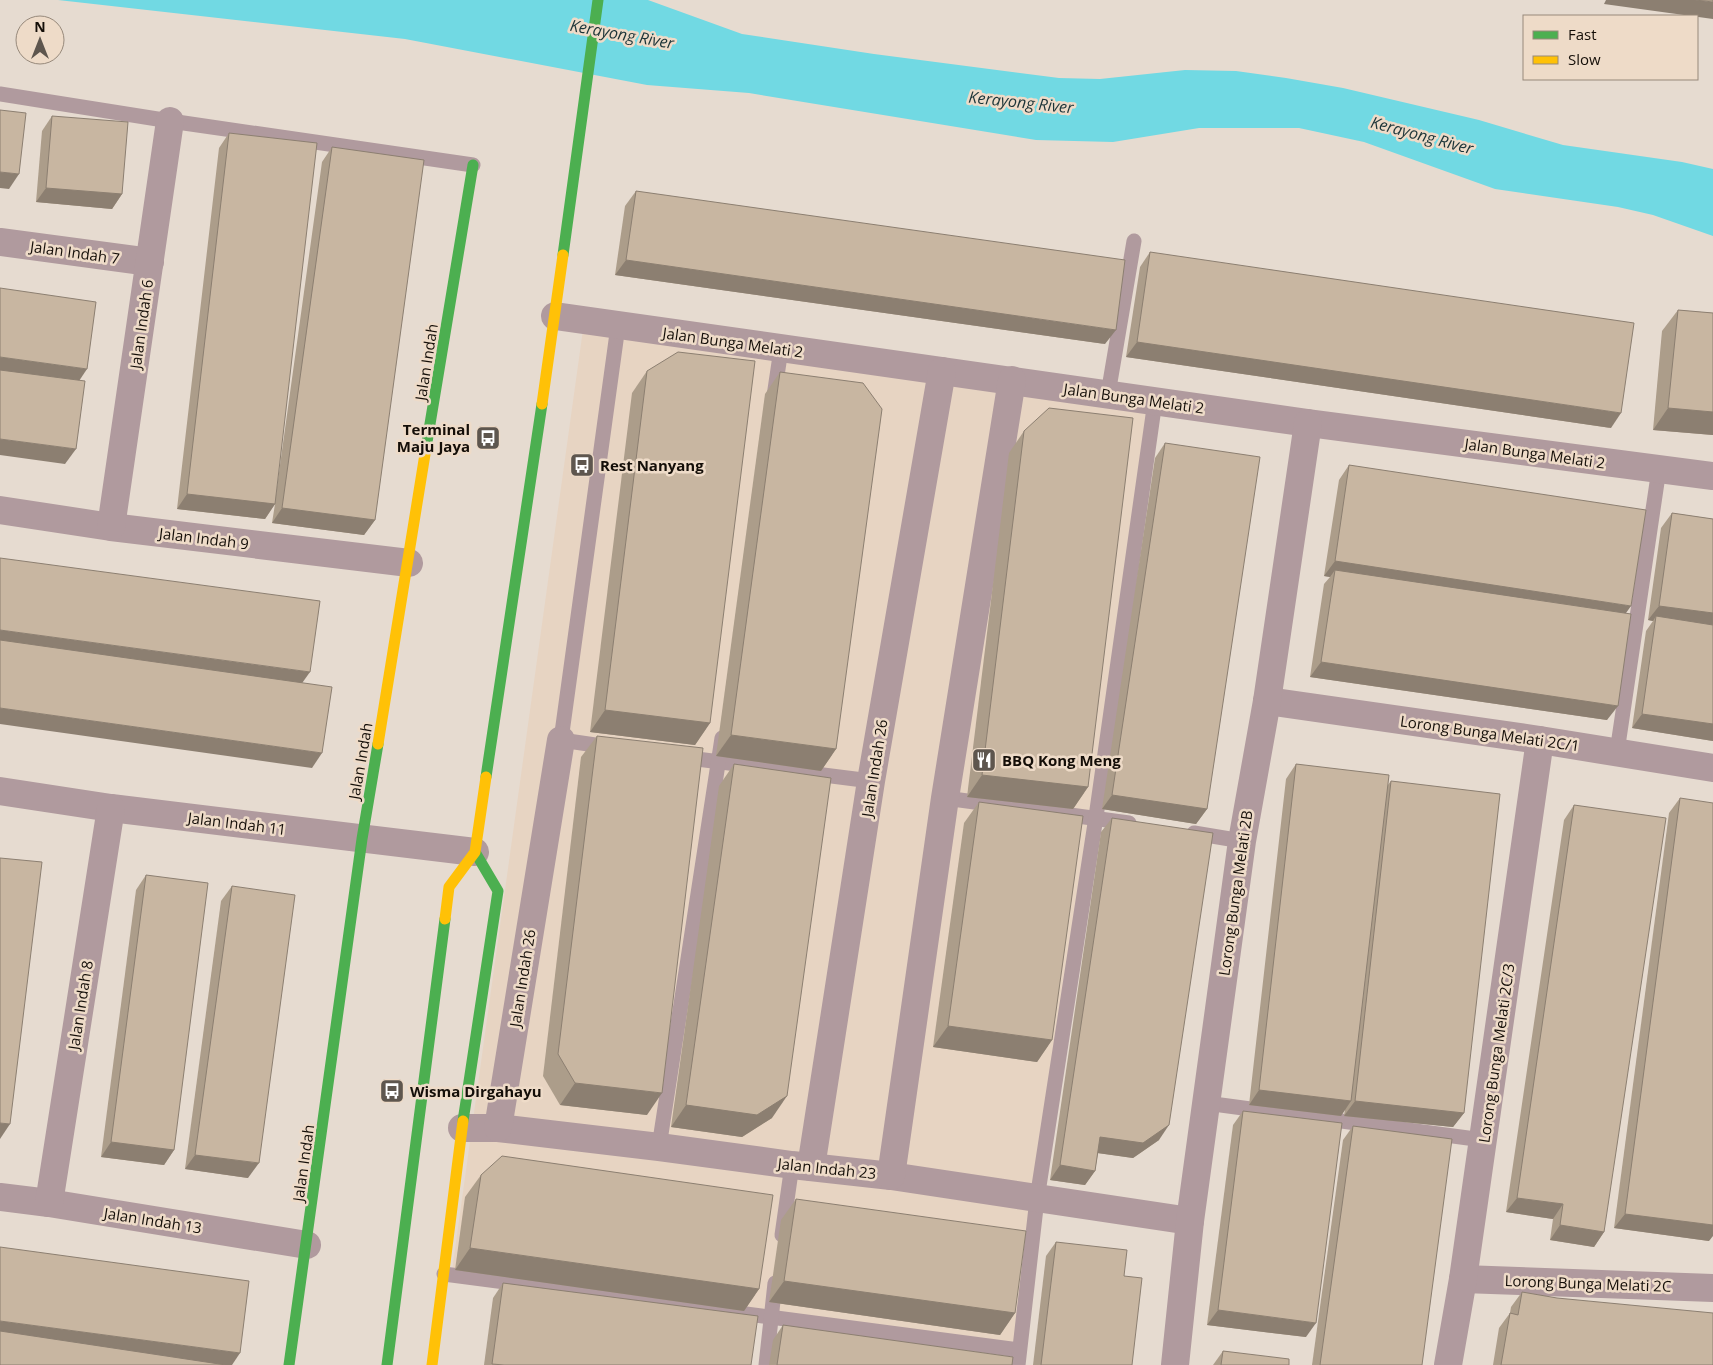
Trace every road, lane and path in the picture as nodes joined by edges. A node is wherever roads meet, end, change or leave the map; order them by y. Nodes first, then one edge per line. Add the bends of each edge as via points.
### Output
1 (598, 0) edge
2 (0, 94) edge
3 (170, 121) junction
4 (474, 165) joint
5 (1134, 241) dead end
6 (0, 242) edge
7 (150, 262) junction
8 (555, 316) junction
9 (618, 326) junction
10 (781, 349) junction
11 (942, 371) junction
12 (1012, 380) junction
13 (1108, 394) junction
14 (1155, 401) junction
15 (772, 408) dead end
16 (1308, 423) junction
17 (1659, 469) junction
18 (1713, 476) edge
19 (0, 510) edge
20 (111, 527) junction
21 (409, 563) junction
22 (1267, 701) junction
23 (724, 723) dead end
24 (561, 740) junction
25 (1540, 740) junction
26 (620, 748) edge
27 (1616, 752) junction
28 (669, 755) edge
29 (718, 762) junction
30 (1713, 768) edge
31 (871, 782) junction
32 (0, 791) edge
33 (945, 798) junction
34 (111, 808) junction
35 (1096, 818) junction
36 (1145, 825) edge
37 (1184, 831) edge
38 (362, 839) junction
39 (1242, 840) junction
40 (475, 852) junction
41 (1206, 1103) junction
42 (462, 1128) junction
43 (498, 1128) junction
44 (1483, 1140) junction
45 (659, 1147) junction
46 (802, 1166) junction
47 (891, 1176) junction
48 (0, 1197) edge
49 (1037, 1199) junction
50 (49, 1203) junction
51 (1190, 1221) junction
52 (307, 1245) junction
53 (779, 1251) dead end
54 (777, 1270) dead end
55 (444, 1274) junction
56 (1463, 1279) junction
57 (1713, 1288) edge
58 (770, 1318) junction
59 (1018, 1357) edge
60 (290, 1365) edge
61 (387, 1365) edge
62 (432, 1365) edge
63 (766, 1365) edge
64 (1175, 1365) edge
65 (1448, 1365) edge

1 - 8 street
2 - 3 lane
3 - 4 lane
3 - 7 street, Jalan Indah 6
4 - 21 street, Jalan Indah
5 - 13 lane
6 - 7 street, Jalan Indah 7
7 - 20 street, Jalan Indah 6
8 - 9 street, Jalan Bunga Melati 2
8 - 40 street
9 - 10 street, Jalan Bunga Melati 2
9 - 24 lane
10 - 11 street, Jalan Bunga Melati 2
10 - 15 lane
11 - 12 street, Jalan Bunga Melati 2
11 - 31 street, Jalan Indah 26
12 - 13 street, Jalan Bunga Melati 2
12 - 33 street
13 - 14 street, Jalan Bunga Melati 2
14 - 16 street, Jalan Bunga Melati 2
14 - 35 lane
16 - 17 street, Jalan Bunga Melati 2
16 - 22 street, Lorong Bunga Melati 2B
17 - 18 street, Jalan Bunga Melati 2
17 - 27 lane
19 - 20 street, Jalan Indah 9
20 - 21 street, Jalan Indah 9
21 - 38 street, Jalan Indah
22 - 25 street, Lorong Bunga Melati 2C/1
22 - 39 street, Lorong Bunga Melati 2B
23 - 29 lane
24 - 26 lane
24 - 43 street, Jalan Indah 26
25 - 27 street, Lorong Bunga Melati 2C/1
25 - 44 street, Lorong Bunga Melati 2C/3
27 - 30 street, Lorong Bunga Melati 2C/1
28 - 29 lane
29 - 31 lane
29 - 45 lane
31 - 46 street, Jalan Indah 26
32 - 34 street, Jalan Indah 11
33 - 35 lane
33 - 47 street
34 - 38 street, Jalan Indah 11
34 - 50 street, Jalan Indah 8
35 - 36 lane
35 - 49 lane
37 - 39 lane
38 - 40 street, Jalan Indah 11
38 - 52 street, Jalan Indah
39 - 41 street, Lorong Bunga Melati 2B
40 - 42 street via 498,890
40 - 61 street via 449,887
41 - 44 lane
41 - 51 street, Lorong Bunga Melati 2B
42 - 43 street, Jalan Indah 23
42 - 55 street
43 - 45 street, Jalan Indah 23
44 - 56 street, Lorong Bunga Melati 2C/3
45 - 46 street, Jalan Indah 23
46 - 47 street, Jalan Indah 23
46 - 53 lane
47 - 49 street, Jalan Indah 23
48 - 50 street, Jalan Indah 13
49 - 51 street, Jalan Indah 23
49 - 59 lane
50 - 52 street, Jalan Indah 13
51 - 64 street, Lorong Bunga Melati 2B
52 - 60 street, Jalan Indah
54 - 58 lane
55 - 58 lane
55 - 62 street
56 - 57 street, Lorong Bunga Melati 2C
56 - 65 street, Lorong Bunga Melati 2C/3
58 - 59 lane
58 - 63 lane

